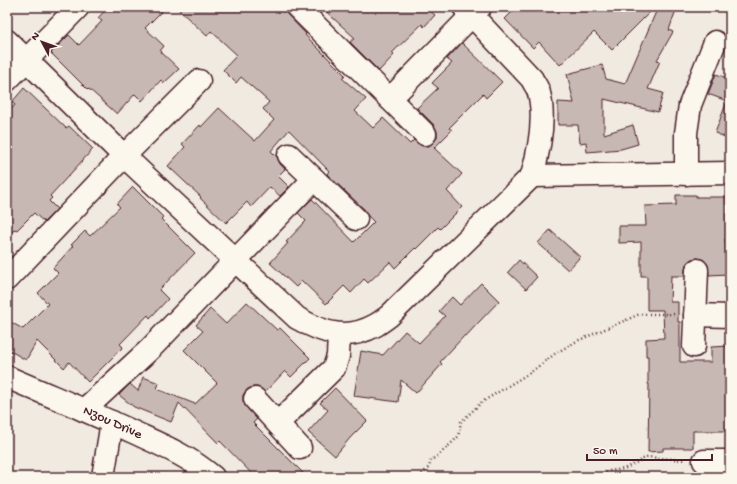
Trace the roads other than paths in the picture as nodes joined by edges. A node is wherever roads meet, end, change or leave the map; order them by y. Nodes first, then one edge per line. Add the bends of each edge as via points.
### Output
1 (78, 7) edge
2 (298, 7) edge
3 (472, 10) edge
4 (7, 41) edge
5 (715, 42) dead end
6 (26, 60) junction
7 (7, 80) edge
8 (199, 81) dead end
9 (390, 99) junction
10 (425, 134) dead end
11 (290, 155) dead end
12 (124, 156) junction
13 (534, 166) junction
14 (730, 173) edge
15 (686, 174) junction
16 (314, 179) junction
17 (356, 219) dead end
18 (235, 260) junction
19 (697, 270) dead end
20 (7, 279) edge
21 (695, 315) junction
22 (730, 316) edge
23 (339, 334) junction
24 (694, 346) dead end
25 (7, 377) edge
26 (255, 400) dead end
27 (84, 410) junction
28 (112, 422) junction
29 (278, 423) junction
30 (300, 448) dead end
31 (704, 461) road end
32 (730, 461) edge
33 (103, 477) edge
34 (213, 477) edge

1 - 6 street
2 - 9 street
3 - 9 street
3 - 13 street via 532,79 539,92 542,112 541,136
4 - 6 street
5 - 15 street via 690,105 686,133
6 - 7 street
6 - 12 street
8 - 12 street
9 - 10 street
11 - 16 street
12 - 18 street
12 - 20 street
13 - 15 street
13 - 23 street via 389,316 359,332
14 - 15 street
16 - 17 street
16 - 18 street
18 - 23 street via 298,318 311,326
18 - 27 street via 150,349
19 - 21 street
21 - 22 street
21 - 24 street
23 - 29 street via 338,356 334,368
25 - 27 street, Nzou Drive
26 - 29 street
27 - 28 street, Nzou Drive
28 - 33 street
28 - 34 street, Nzou Drive via 173,450
29 - 30 street
31 - 32 street

